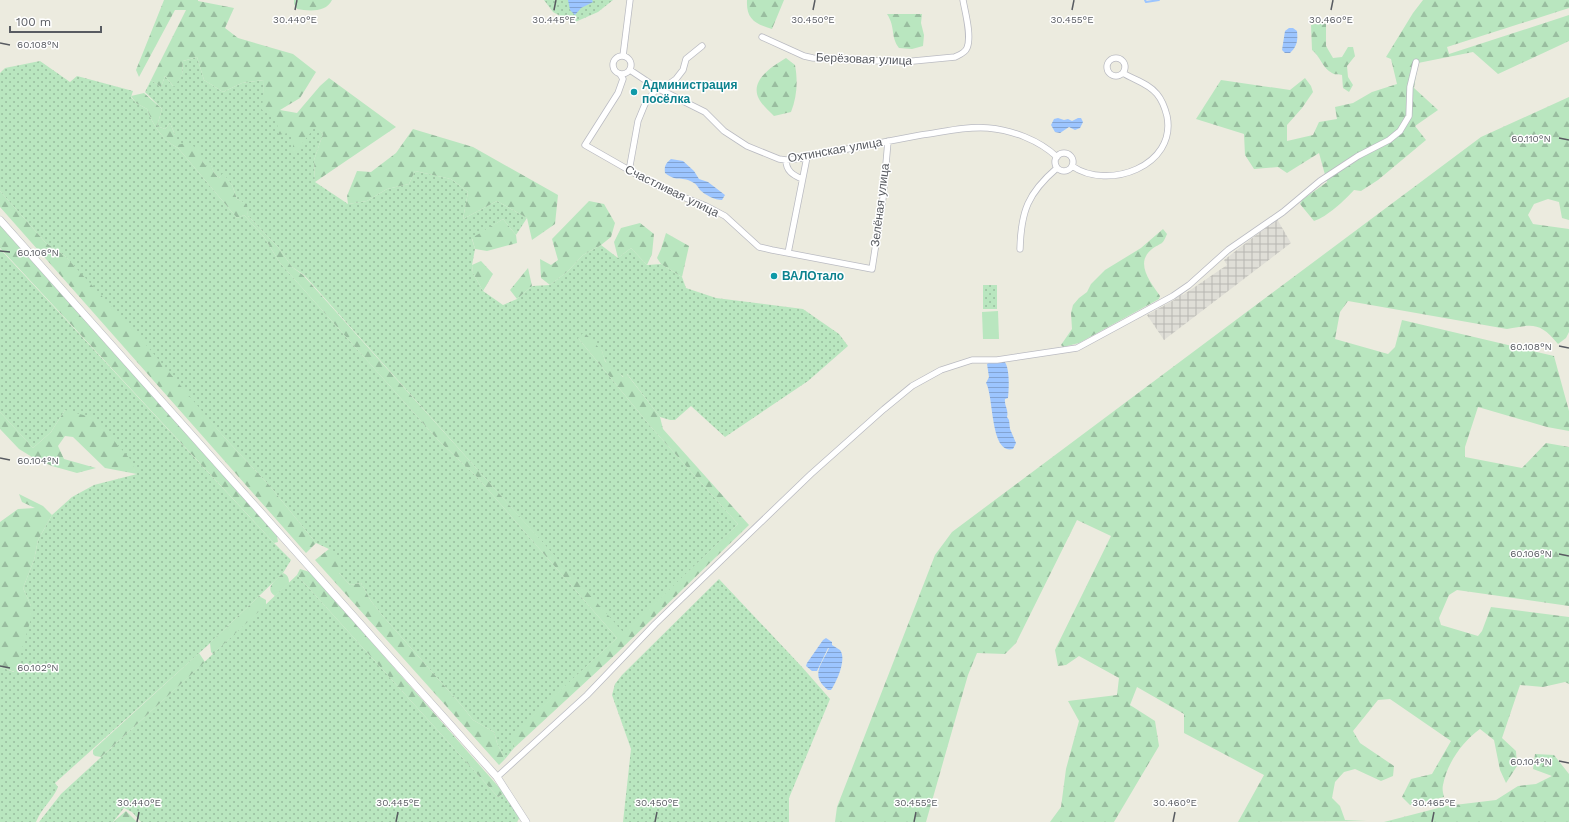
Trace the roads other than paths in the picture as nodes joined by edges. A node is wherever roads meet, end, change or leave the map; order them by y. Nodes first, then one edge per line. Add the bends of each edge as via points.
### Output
1 (630, 0) edge
2 (963, 0) edge
3 (762, 37) dead end
4 (702, 46) dead end
5 (623, 56) junction
6 (1416, 62) dead end
7 (630, 70) junction
8 (1123, 73) dead end
9 (620, 74) junction
10 (657, 88) junction
11 (888, 141) junction
12 (807, 157) junction
13 (1057, 157) junction
14 (786, 160) junction
15 (1072, 166) junction
16 (1057, 168) junction
17 (629, 171) junction
18 (802, 179) junction
19 (0, 220) edge
20 (1020, 249) dead end
21 (788, 253) junction
22 (872, 269) joint
23 (496, 777) junction
24 (526, 822) edge

1 - 5 street
2 - 3 street, Берёзовая улица via 968,32 967,48 955,57 903,62 814,58
4 - 10 street via 686,59 683,70 676,79
5 - 7 street via 632,64
5 - 9 street via 618,57 613,64 613,68
6 - 23 street via 1410,87 1409,116 1400,131 1320,181 1283,212 1228,250 1173,296 1076,348 998,360 972,360 941,370 912,386 811,474 654,624 587,695
7 - 9 street
7 - 10 street, Охтинская улица
8 - 15 street, Охтинская улица via 1142,82 1156,93 1161,101 1168,121 1164,142 1151,161 1122,174 1092,175
9 - 17 street, Счастливая улица via 623,80 618,93 585,145
10 - 14 street, Охтинская улица via 701,110 724,131 747,146
10 - 17 street via 645,104 638,121
11 - 12 street, Охтинская улица
11 - 13 street, Охтинская улица via 969,127 987,128 1021,136
11 - 22 street, Зелёная улица via 883,198
12 - 14 street, Охтинская улица
12 - 18 street
13 - 15 street, Охтинская улица via 1062,153 1071,156
13 - 16 street
14 - 18 street via 789,171
15 - 16 street via 1066,171
16 - 20 street via 1037,187 1022,216
17 - 21 street, Счастливая улица via 725,216 759,247
18 - 21 street
19 - 23 street
21 - 22 street, Счастливая улица
23 - 24 street

